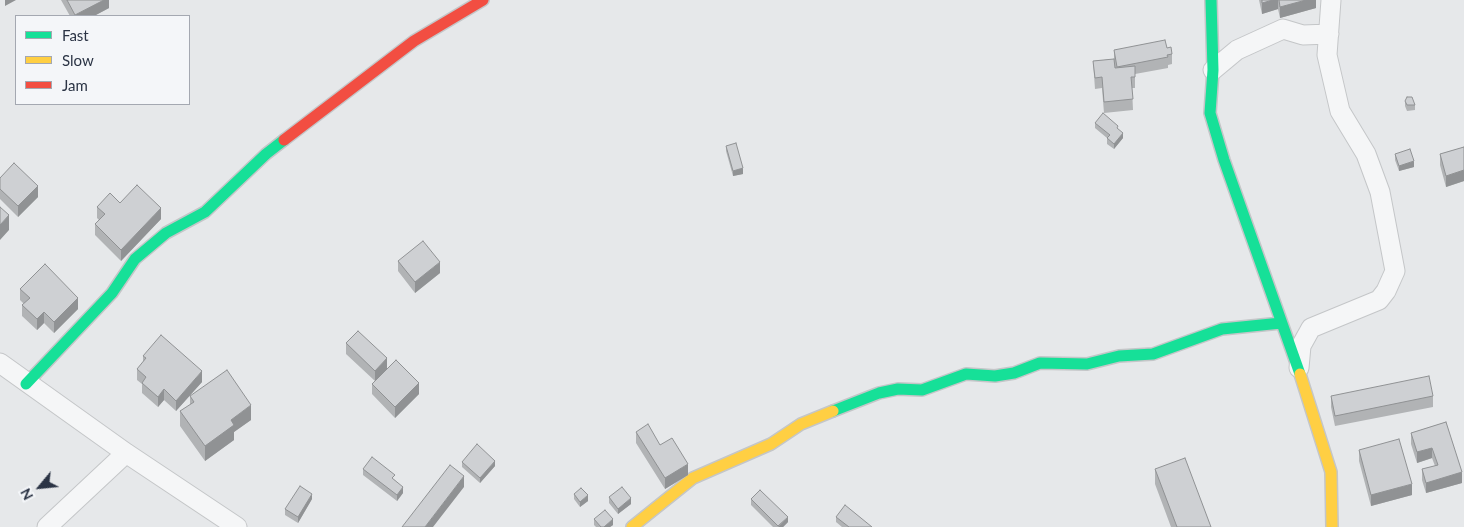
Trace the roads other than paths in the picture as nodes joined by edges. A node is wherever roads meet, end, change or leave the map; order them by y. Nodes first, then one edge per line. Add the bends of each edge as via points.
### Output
1 (483, 0) edge
2 (1211, 0) edge
3 (1331, 0) edge
4 (1329, 34) junction
5 (1213, 70) junction
6 (1280, 319) junction
7 (1311, 328) junction
8 (0, 363) edge
9 (1299, 372) junction
10 (26, 384) junction
11 (126, 453) junction
12 (47, 527) edge
13 (237, 527) edge
14 (632, 527) edge
15 (1332, 527) edge

1 - 10 street via 414,41 266,154 240,182 204,212 166,233 135,259 112,292
2 - 5 street
3 - 4 street
4 - 5 street via 1304,35 1283,29 1237,50
4 - 7 street via 1326,55 1340,111 1366,154 1380,192 1395,271 1378,300
5 - 6 street via 1210,113
6 - 7 street
6 - 9 street
6 - 14 street via 1222,329 1153,354 1119,356 1087,364 1040,363 1014,373 995,376 966,374 922,390 898,389 879,393 801,424 771,444 693,478
7 - 9 street via 1301,346
8 - 10 street
9 - 15 street via 1330,472
10 - 11 street
11 - 12 street
11 - 13 street

